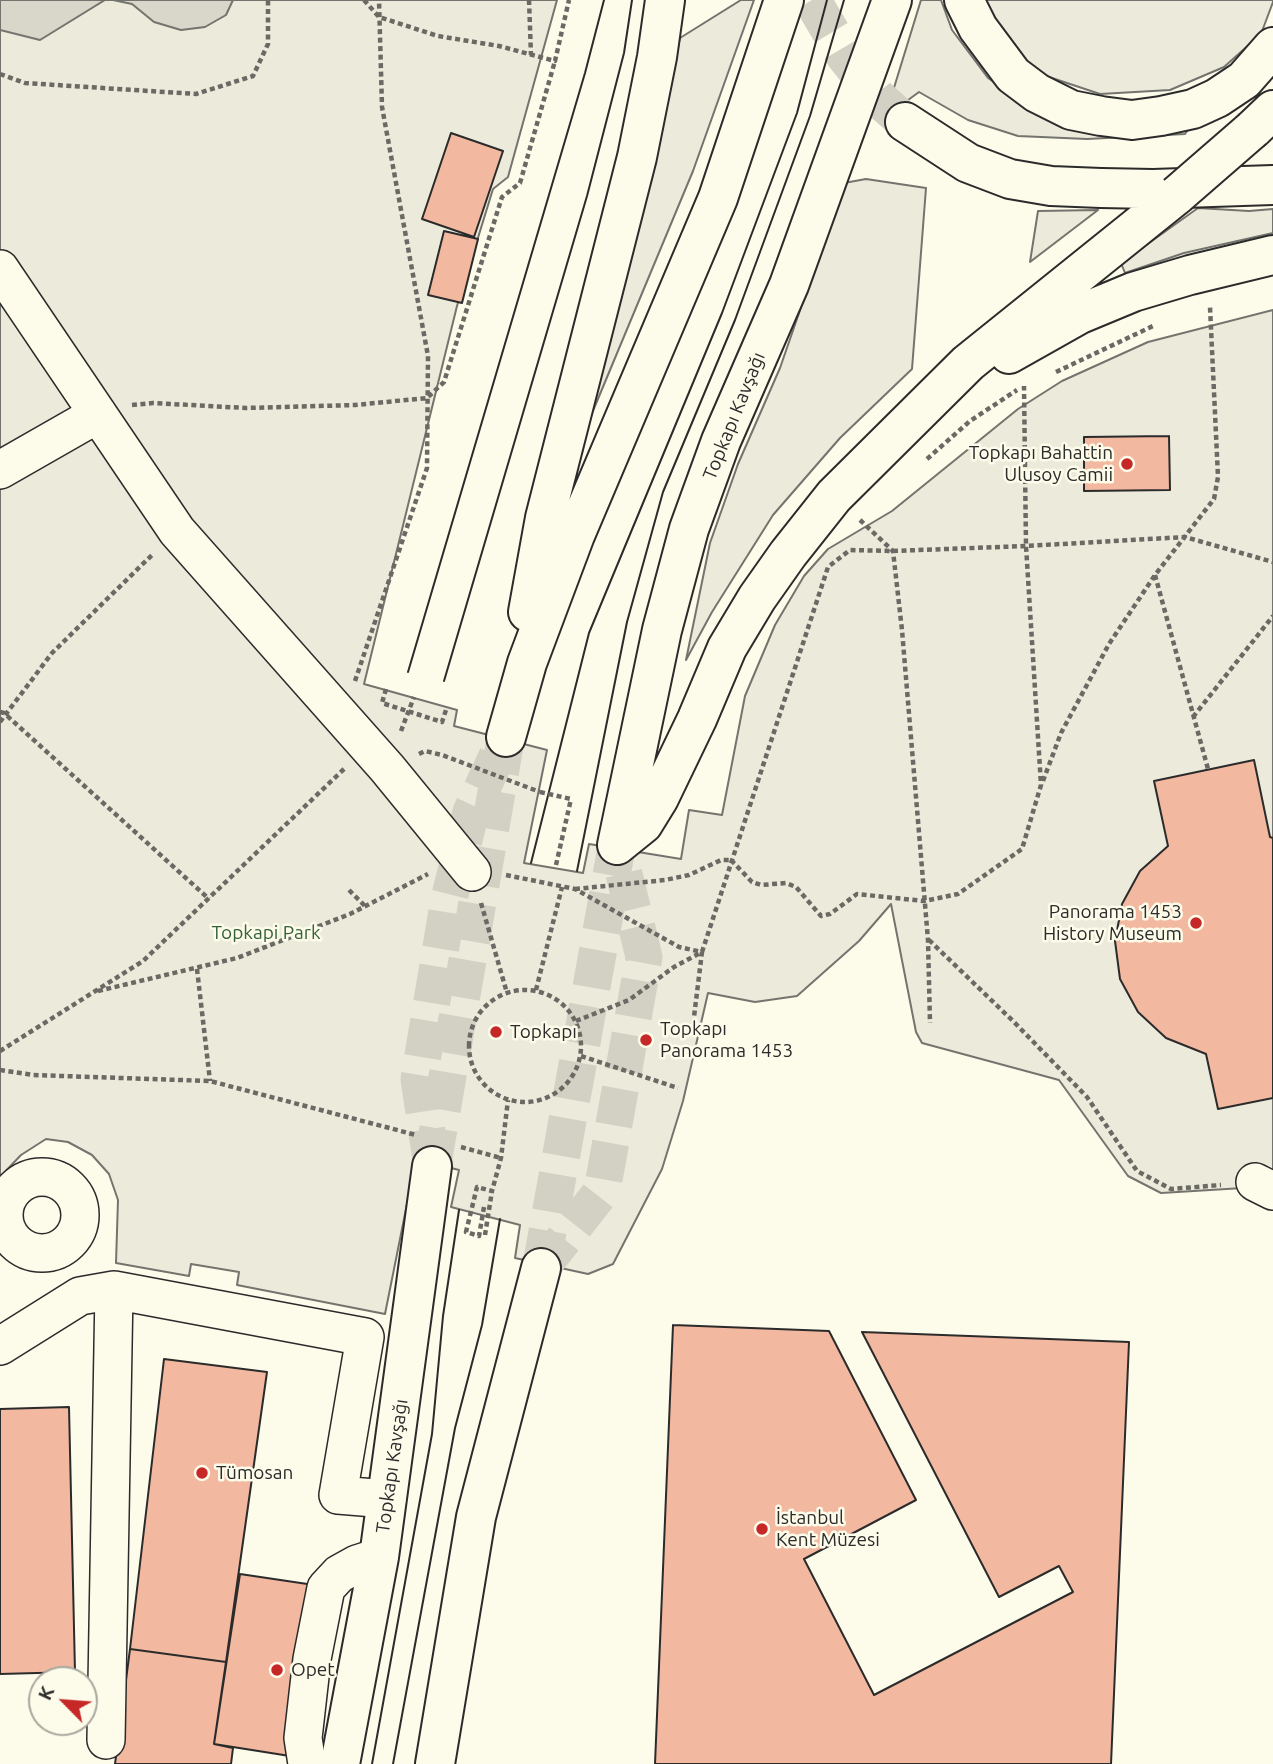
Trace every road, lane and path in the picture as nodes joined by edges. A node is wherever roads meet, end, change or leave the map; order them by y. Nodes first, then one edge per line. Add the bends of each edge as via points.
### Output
1 (268, 0) edge
2 (364, 0) edge
3 (379, 0) edge
4 (529, 0) edge
5 (569, 0) edge
6 (665, 0) edge
7 (784, 0) edge
8 (892, 0) edge
9 (964, 0) edge
10 (379, 17) junction
11 (1273, 47) edge
12 (531, 55) junction
13 (555, 61) junction
14 (0, 74) edge
15 (1263, 120) edge
16 (905, 122) tunnel mouth
17 (1273, 165) edge
18 (1273, 185) edge
19 (1165, 192) junction
20 (1273, 255) edge
21 (0, 269) edge
22 (1199, 307) dead end
23 (1155, 325) dead end
24 (1049, 374) dead end
25 (1037, 380) dead end
26 (1024, 385) junction
27 (940, 393) junction
28 (427, 398) junction
29 (98, 414) junction
30 (922, 463) dead end
31 (0, 470) edge
32 (834, 496) junction
33 (177, 531) junction
34 (1185, 537) junction
35 (1026, 546) junction
36 (892, 551) junction
37 (1273, 562) edge
38 (1155, 575) junction
39 (1273, 616) edge
40 (386, 689) dead end
41 (447, 707) dead end
42 (2, 713) edge
43 (1193, 718) junction
44 (342, 719) junction
45 (0, 722) edge
46 (377, 757) junction
47 (1208, 769) dead end
48 (1041, 785) junction
49 (731, 860) junction
50 (556, 865) dead end
51 (472, 872) junction
52 (562, 887) junction
53 (575, 889) junction
54 (349, 890) dead end
55 (209, 899) junction
56 (924, 901) junction
57 (365, 906) junction
58 (928, 940) junction
59 (702, 952) junction
60 (197, 969) junction
61 (536, 990) junction
62 (98, 991) junction
63 (507, 993) junction
64 (576, 1021) junction
65 (930, 1023) dead end
66 (692, 1025) dead end
67 (0, 1051) edge
68 (581, 1056) junction
69 (0, 1070) edge
70 (210, 1081) junction
71 (678, 1088) dead end
72 (508, 1100) junction
73 (434, 1149) junction
74 (501, 1158) junction
75 (1264, 1186) edge
76 (492, 1191) junction
77 (484, 1207) dead end
78 (485, 1235) dead end
79 (541, 1268) tunnel mouth
80 (114, 1290) junction
81 (0, 1346) edge
82 (387, 1499) junction
83 (379, 1557) junction
84 (106, 1740) dead end
85 (307, 1764) edge
86 (340, 1764) edge
87 (435, 1764) edge

1 - 14 path via 268,44 253,76 196,94 25,83
2 - 10 path
3 - 10 path
4 - 12 path
5 - 13 path
6 - 7 main road via 637,157 540,540 506,737 527,663 570,547 718,198
8 - 32 main road, Topkapı Kavşağı via 798,261 721,441 689,530 662,630 617,845 643,824 659,798 727,648 757,598
9 - 11 main road via 978,28 1013,75 1071,110 1101,116 1132,120 1193,108 1244,80
10 - 12 path via 438,36
10 - 28 path via 382,107 428,356
12 - 13 path
13 - 28 path via 520,183 502,197 444,382
15 - 19 main road, bridge
16 - 19 main road via 968,163 1010,179 1051,186
17 - 19 main road via 1232,166
18 - 19 main road
19 - 27 main road via 968,363
20 - 27 main road via 1133,292 1080,314
21 - 29 street
22 - 34 path via 1210,302 1218,477 1213,499
23 - 24 path
25 - 26 path
26 - 30 path via 970,421
26 - 35 path
27 - 32 main road
28 - 29 path via 246,408 153,403
28 - 44 path via 427,468
29 - 31 street
29 - 33 street
32 - 36 path
33 - 42 path via 52,653
33 - 44 street
34 - 35 path
34 - 37 path
34 - 38 path
35 - 36 path
35 - 48 path
36 - 49 path via 850,550 828,567
36 - 56 path
38 - 43 path
38 - 48 path via 1086,684
39 - 43 path
40 - 41 path via 382,703 442,722
42 - 45 path
42 - 55 path
43 - 47 path
44 - 46 street
46 - 50 path, bridge via 425,751 571,799
46 - 51 street
46 - 55 path
48 - 56 path via 1022,849 958,894
49 - 53 path via 665,880
49 - 56 path via 752,882 796,887 821,916 857,894
49 - 59 path
51 - 52 path
51 - 57 path via 443,870 420,876
51 - 63 path
52 - 53 path
52 - 61 path
53 - 59 path via 679,947
54 - 57 path
55 - 62 path via 143,961
56 - 58 path
57 - 60 path via 237,958
58 - 65 path
58 - 75 path via 1087,1097 1137,1171 1171,1189
59 - 64 path via 629,1000
59 - 66 path
60 - 62 path
60 - 70 path
61 - 63 path
61 - 64 path via 552,996
62 - 67 path
63 - 72 path via 479,1014 469,1047 480,1080
64 - 68 path
68 - 71 path
68 - 72 path via 567,1084 554,1094 540,1101
69 - 70 path
70 - 73 path
72 - 74 path
73 - 74 path
73 - 82 main road, Topkapı Kavşağı
74 - 76 path
76 - 77 path via 477,1186 466,1232 479,1236
76 - 78 path
79 - 87 main road via 476,1517
80 - 81 street via 80,1296
80 - 82 street via 365,1337 338,1495
80 - 84 street
82 - 83 main road, Topkapı Kavşağı
83 - 85 street via 339,1574 326,1588 303,1738
83 - 86 main road, Topkapı Kavşağı

